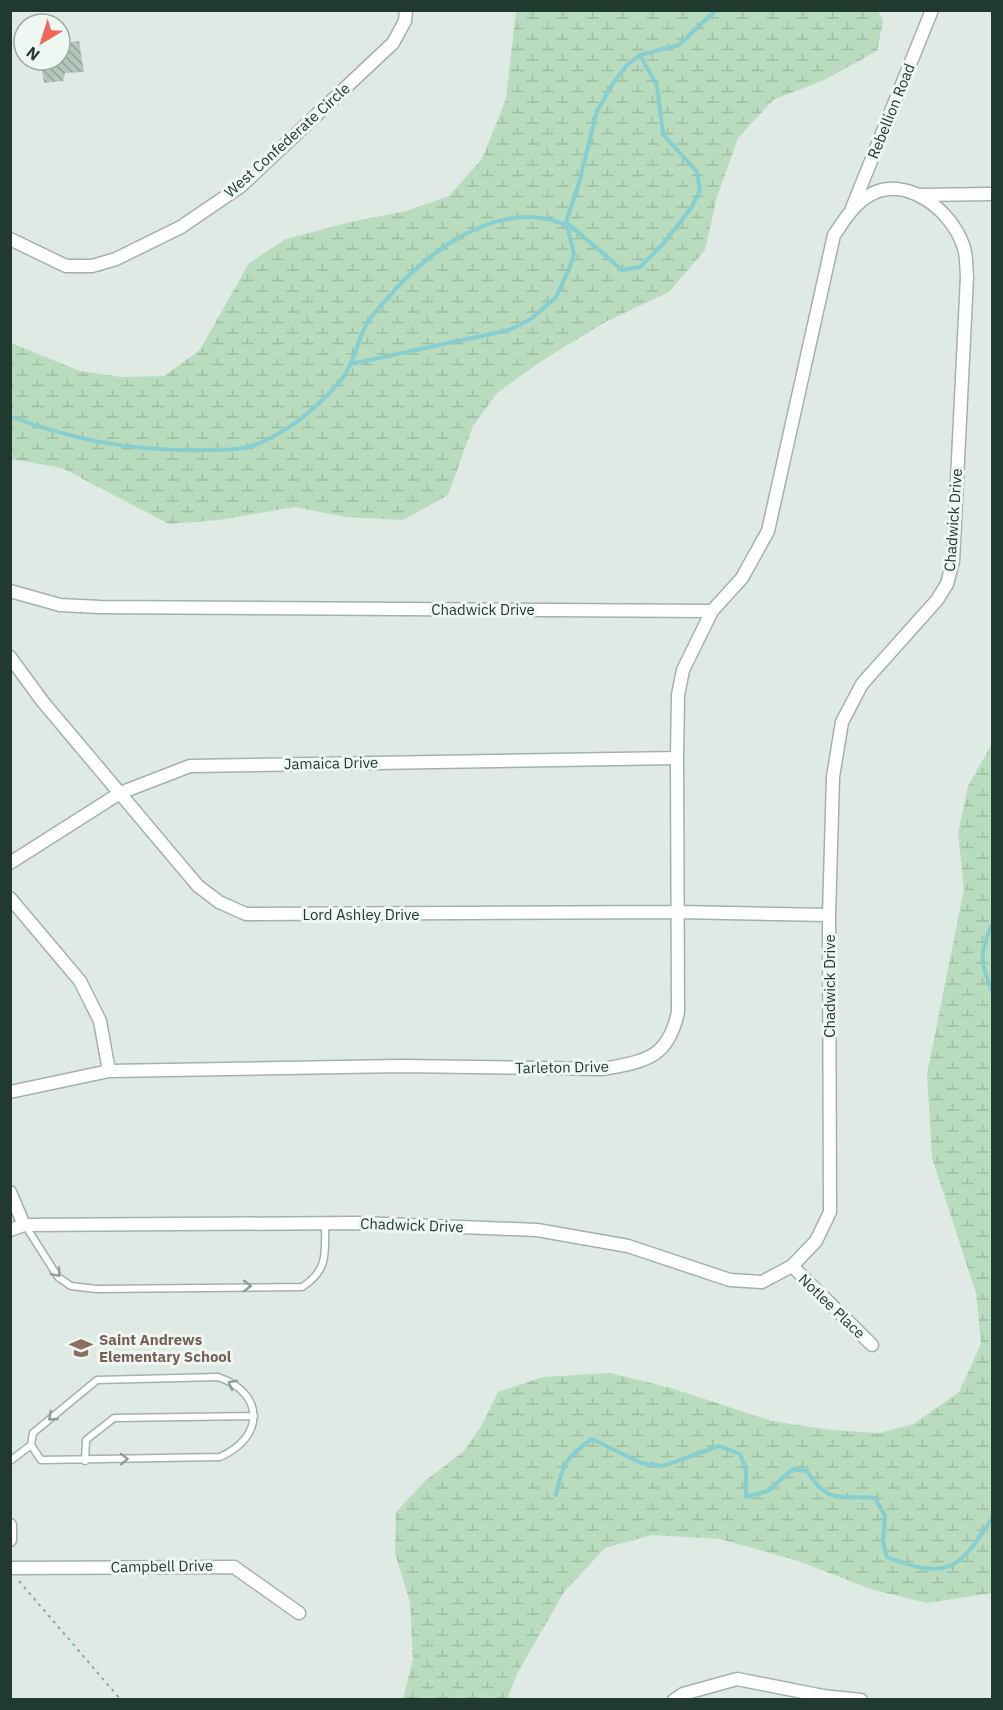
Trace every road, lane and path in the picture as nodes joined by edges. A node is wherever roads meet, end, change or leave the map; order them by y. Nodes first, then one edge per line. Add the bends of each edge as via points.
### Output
1 (406, 10) edge
2 (932, 10) edge
3 (993, 194) edge
4 (919, 195) junction
5 (850, 212) junction
6 (10, 239) edge
7 (10, 591) edge
8 (712, 611) junction
9 (10, 657) edge
10 (677, 758) junction
11 (120, 793) junction
12 (10, 863) edge
13 (10, 898) edge
14 (679, 912) junction
15 (829, 915) junction
16 (109, 1071) junction
17 (10, 1092) edge
18 (10, 1192) edge
19 (325, 1223) junction
20 (24, 1225) junction
21 (10, 1230) edge
22 (792, 1266) junction
23 (872, 1345) dead end
24 (254, 1416) junction
25 (31, 1445) junction
26 (10, 1461) edge
27 (86, 1461) junction
28 (10, 1525) edge
29 (10, 1540) edge
30 (10, 1568) edge
31 (18, 1580) dead end
32 (300, 1613) dead end
33 (823, 1698) edge
34 (121, 1700) edge
35 (674, 1700) edge
36 (861, 1700) edge

1 - 6 street, West Confederate Circle via 405,21 393,43 240,186 181,227 116,259 92,266 66,266
2 - 5 street, Rebellion Road
3 - 4 street
4 - 5 street, Chadwick Drive via 889,189 868,196
4 - 15 street, Chadwick Drive via 954,225 964,246 967,277 953,561 947,584 937,600 862,684 842,722 833,777
5 - 8 street, Chadwick Drive via 834,235 768,531 742,578
7 - 8 street, Chadwick Drive via 60,605 100,607
8 - 10 street, Tarleton Drive via 683,670 678,695
9 - 11 street, Lord Ashley Drive via 42,702
10 - 11 street, Jamaica Drive via 200,766
10 - 14 street, Tarleton Drive
11 - 12 street, Jamaica Drive
11 - 14 street, Lord Ashley Drive via 198,886 219,902 246,914
13 - 16 street via 80,981 100,1021
14 - 15 street, Lord Ashley Drive
14 - 16 street, Tarleton Drive via 678,1012 673,1034 658,1053 635,1062 603,1069 401,1066
15 - 22 street, Chadwick Drive via 830,1212 816,1241
16 - 17 street, Tarleton Drive
18 - 20 street
19 - 20 street, Chadwick Drive
20 -> 19 lane via 58,1277 71,1286 96,1289 302,1287 323,1266
19 - 22 street, Chadwick Drive via 537,1230 628,1246 730,1280 762,1282
20 - 21 street, Chadwick Drive
22 - 23 street, Notlee Place
24 -> 25 lane via 248,1396 235,1383 218,1377 112,1378 97,1380 81,1391 33,1433
27 -> 24 lane via 220,1457 237,1449 249,1435
24 - 27 lane via 114,1418 86,1440
25 - 26 lane
25 - 27 lane via 41,1460
28 - 29 street
30 - 32 street, Campbell Drive via 234,1567
31 - 34 path
33 - 35 street via 736,1678
33 - 36 street

